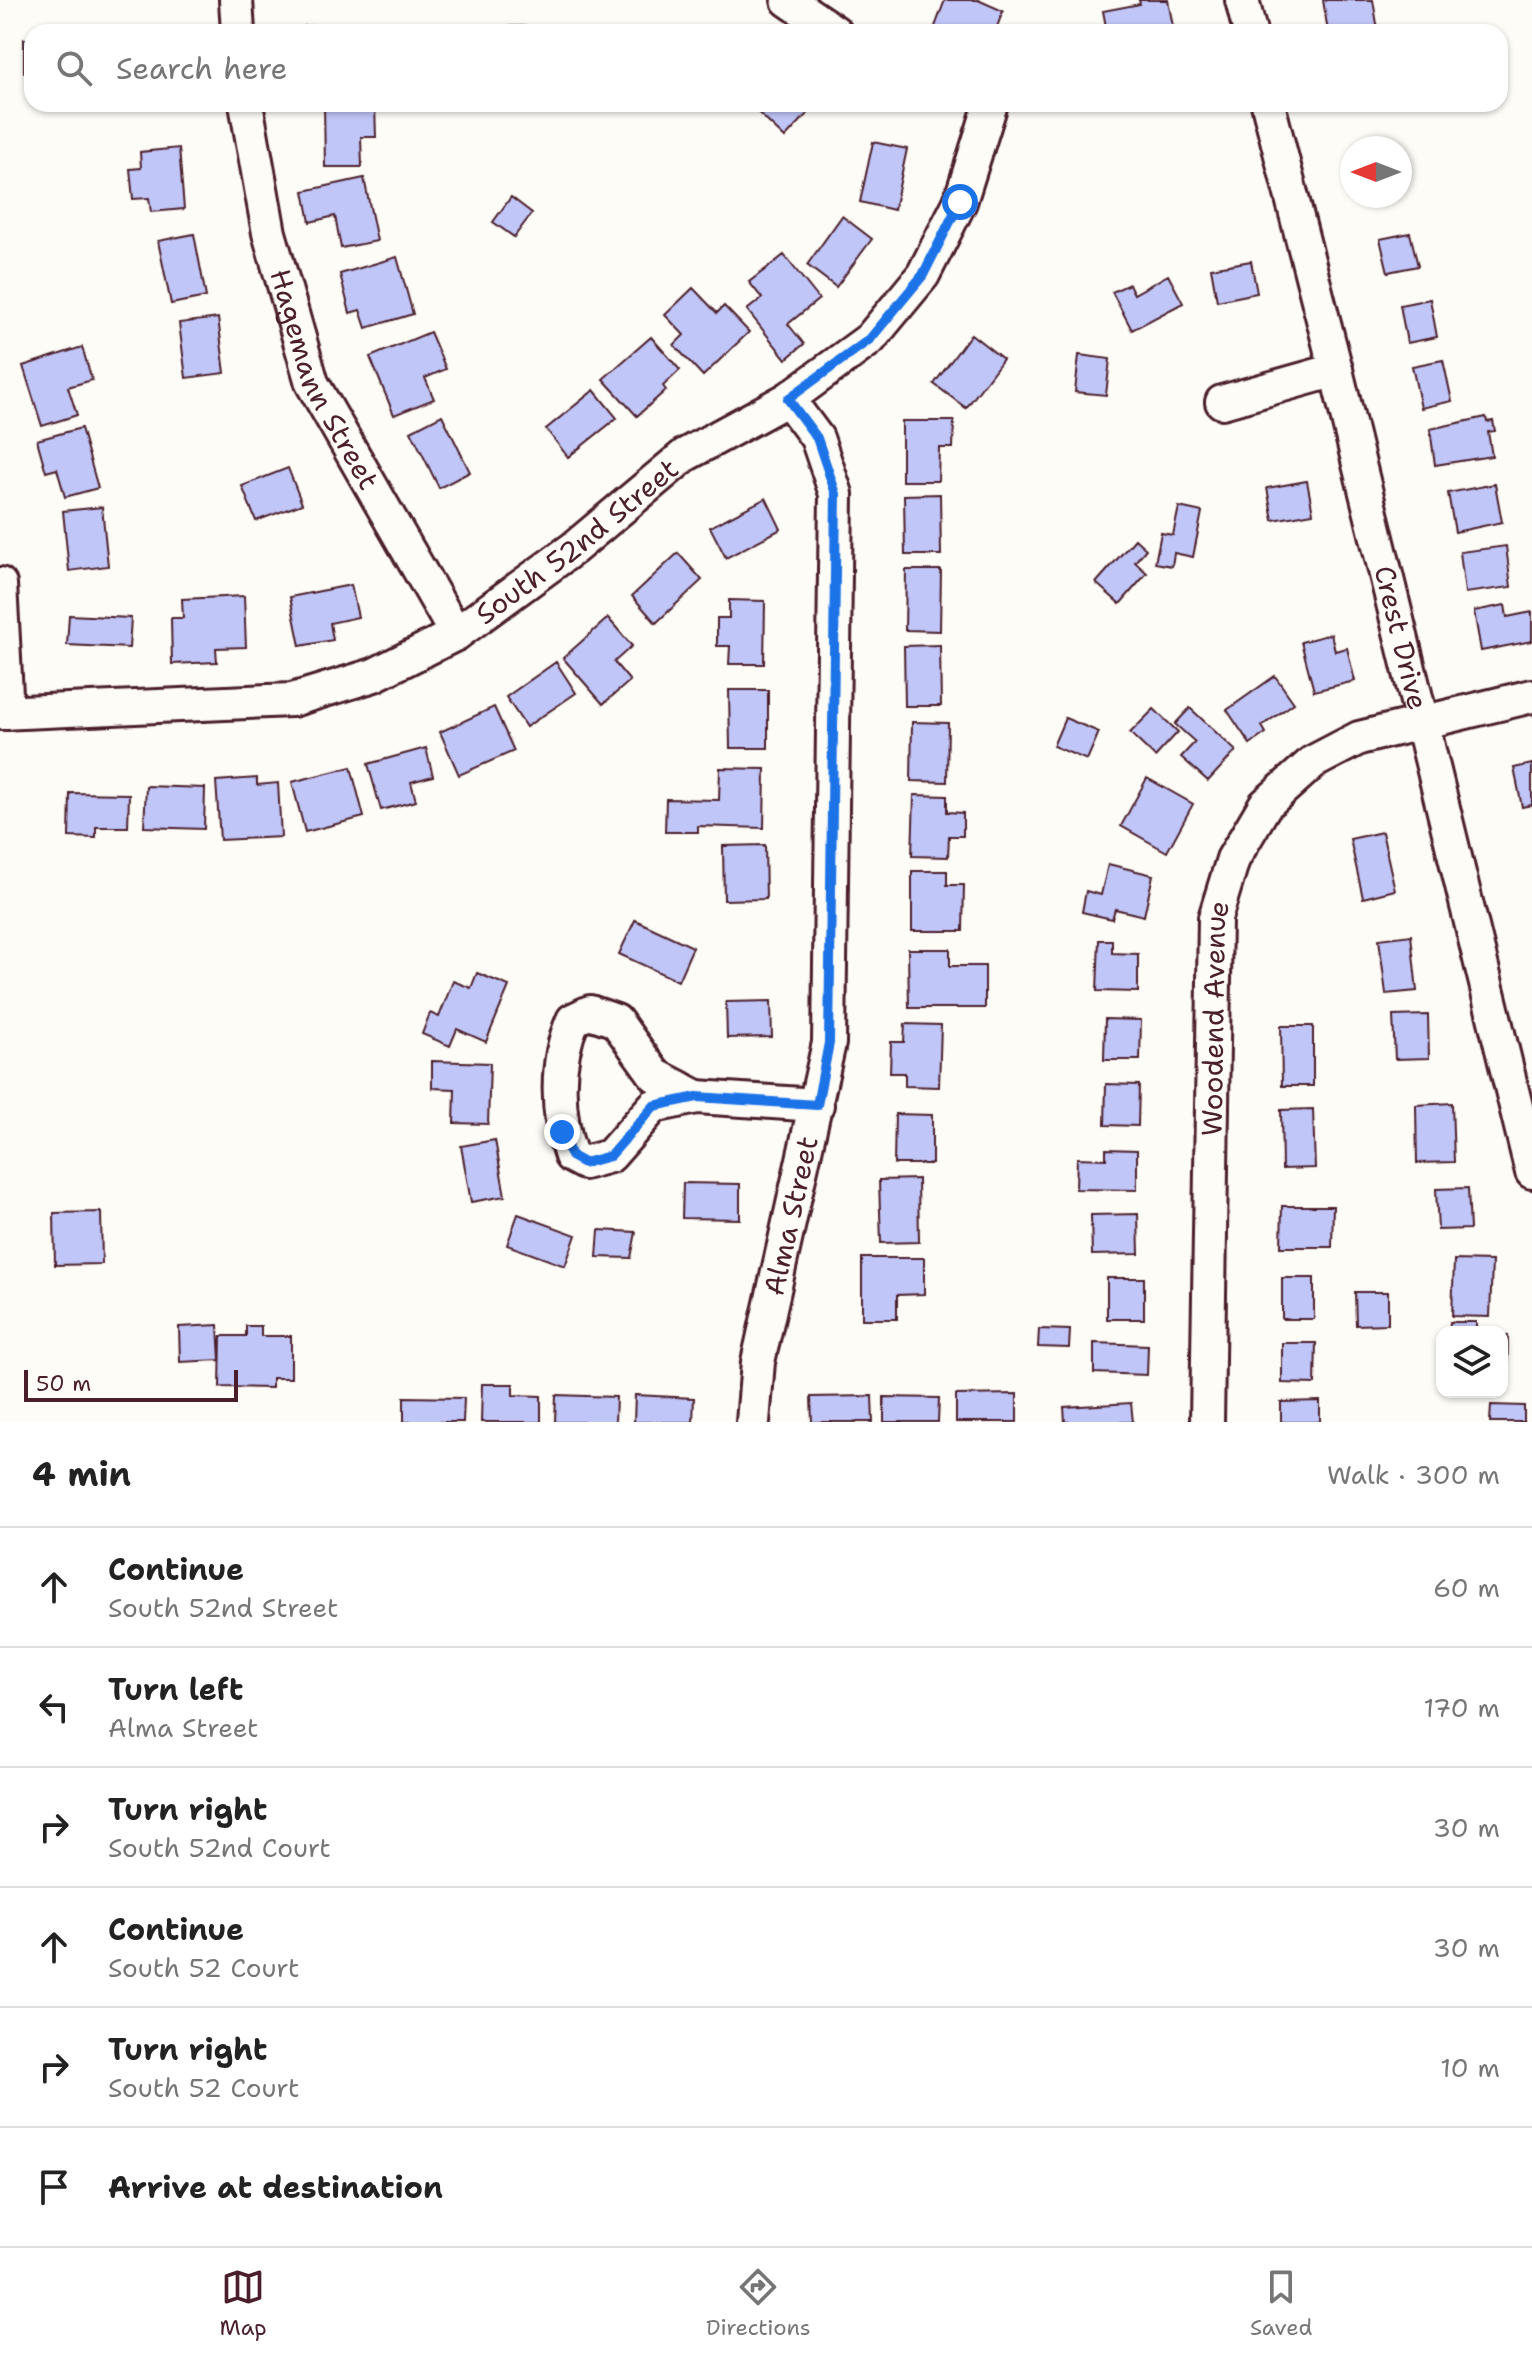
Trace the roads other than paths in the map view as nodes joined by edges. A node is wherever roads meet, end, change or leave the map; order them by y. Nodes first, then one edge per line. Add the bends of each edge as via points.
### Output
1 (236, 0) edge
2 (788, 0) edge
3 (1242, 0) edge
4 (238, 24) edge
5 (823, 24) edge
6 (1248, 24) edge
7 (247, 112) edge
8 (990, 112) edge
9 (1270, 112) edge
10 (1336, 370) junction
11 (788, 399) junction
12 (1222, 402) dead end
13 (0, 584) edge
14 (456, 634) junction
15 (1532, 696) edge
16 (3, 713) edge
17 (1422, 723) junction
18 (697, 1097) junction
19 (817, 1105) junction
20 (1532, 1172) edge
21 (753, 1422) edge
22 (1207, 1422) edge

1 - 4 street
2 - 5 street
3 - 6 street
7 - 14 street, Hagemann Street via 269,233 312,383
8 - 11 street, South 52nd Street via 960,202 923,275 870,339
9 - 10 street, Crest Drive
10 - 12 street
10 - 17 street, Crest Drive
11 - 14 street, South 52nd Street via 685,455 574,548
11 - 19 street, Alma Street via 817,438 836,494 829,1043
13 - 16 street
14 - 16 street, South 52nd Street via 374,675 292,700
15 - 17 street
17 - 20 street, Crest Drive
17 - 22 street, Woodend Avenue via 1359,738 1313,762 1265,805 1233,859 1215,918
18 - 18 street via 654,1106 610,1156 584,1163 571,1156 562,1132 560,1089 564,1040 573,1020 590,1012 616,1021 655,1075
18 - 19 street
19 - 21 street, Alma Street via 758,1362

